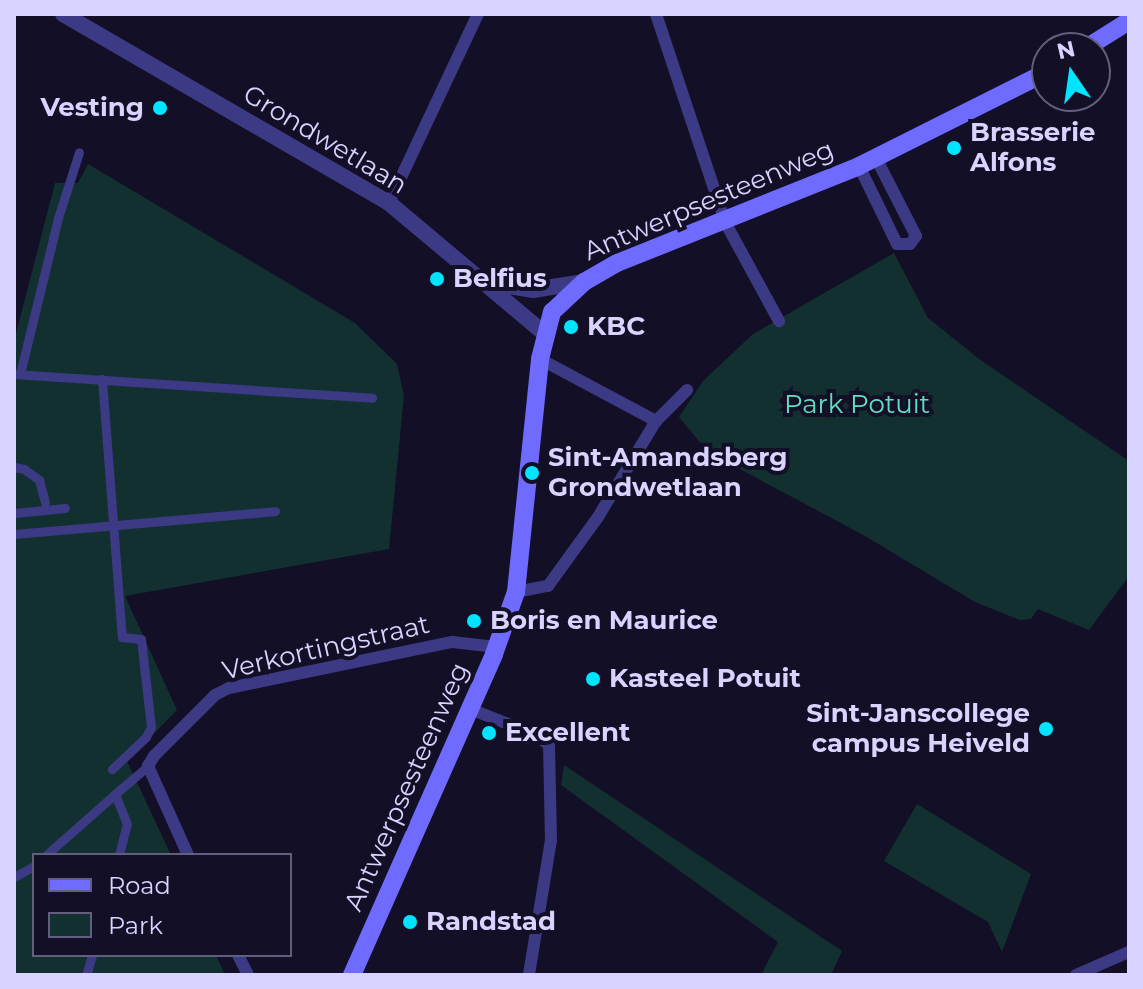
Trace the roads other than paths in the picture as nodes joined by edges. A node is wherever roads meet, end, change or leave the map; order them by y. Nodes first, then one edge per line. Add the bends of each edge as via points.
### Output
1 (63, 14) edge
2 (478, 14) edge
3 (656, 14) edge
4 (1129, 21) edge
5 (1111, 32) edge
6 (1031, 80) edge
7 (79, 152) dead end
8 (876, 158) junction
9 (859, 166) junction
10 (389, 203) junction
11 (725, 222) junction
12 (485, 282) junction
13 (584, 282) junction
14 (779, 321) dead end
15 (544, 333) junction
16 (540, 359) junction
17 (17, 374) edge
18 (102, 379) junction
19 (687, 390) dead end
20 (372, 398) dead end
21 (656, 421) junction
22 (14, 467) edge
23 (46, 507) junction
24 (65, 508) dead end
25 (275, 511) dead end
26 (14, 513) edge
27 (112, 524) junction
28 (14, 534) edge
29 (516, 592) junction
30 (497, 647) junction
31 (470, 709) junction
32 (148, 766) junction
33 (112, 769) dead end
34 (115, 794) junction
35 (48, 853) edge
36 (120, 853) edge
37 (187, 853) edge
38 (32, 867) edge
39 (14, 877) edge
40 (1129, 952) edge
41 (239, 957) edge
42 (248, 975) edge
43 (352, 975) edge
44 (529, 975) edge
45 (1076, 975) edge

1 - 10 street, Grondwetlaan
2 - 10 street
3 - 11 street
4 - 5 main road
6 - 8 main road, Antwerpsesteenweg
7 - 17 street
8 - 9 main road, Antwerpsesteenweg
8 - 9 street via 916,236 910,244 897,244
9 - 11 main road, Antwerpsesteenweg
10 - 12 street, Grondwetlaan
11 - 13 main road, Antwerpsesteenweg via 617,263
11 - 14 street
12 - 13 street via 533,290
12 - 15 street, Grondwetlaan
13 - 15 main road, Antwerpsesteenweg via 552,312
15 - 16 main road, Antwerpsesteenweg
16 - 21 street
16 - 29 main road, Antwerpsesteenweg
17 - 18 street
18 - 20 street
18 - 27 street
19 - 21 street
21 - 29 street via 598,517 548,586
22 - 23 street via 39,480
23 - 24 street
23 - 26 street
25 - 27 street
27 - 28 street
27 - 33 street via 122,637 141,639 151,727
29 - 30 main road, Antwerpsesteenweg
30 - 31 main road, Antwerpsesteenweg
30 - 32 street, Verkortingstraat via 452,642 222,690
31 - 43 main road, Antwerpsesteenweg
31 - 44 street via 549,745 551,840
32 - 34 street
32 - 37 street
34 - 35 street
34 - 36 street via 127,824
38 - 39 street
40 - 45 street
41 - 42 street

